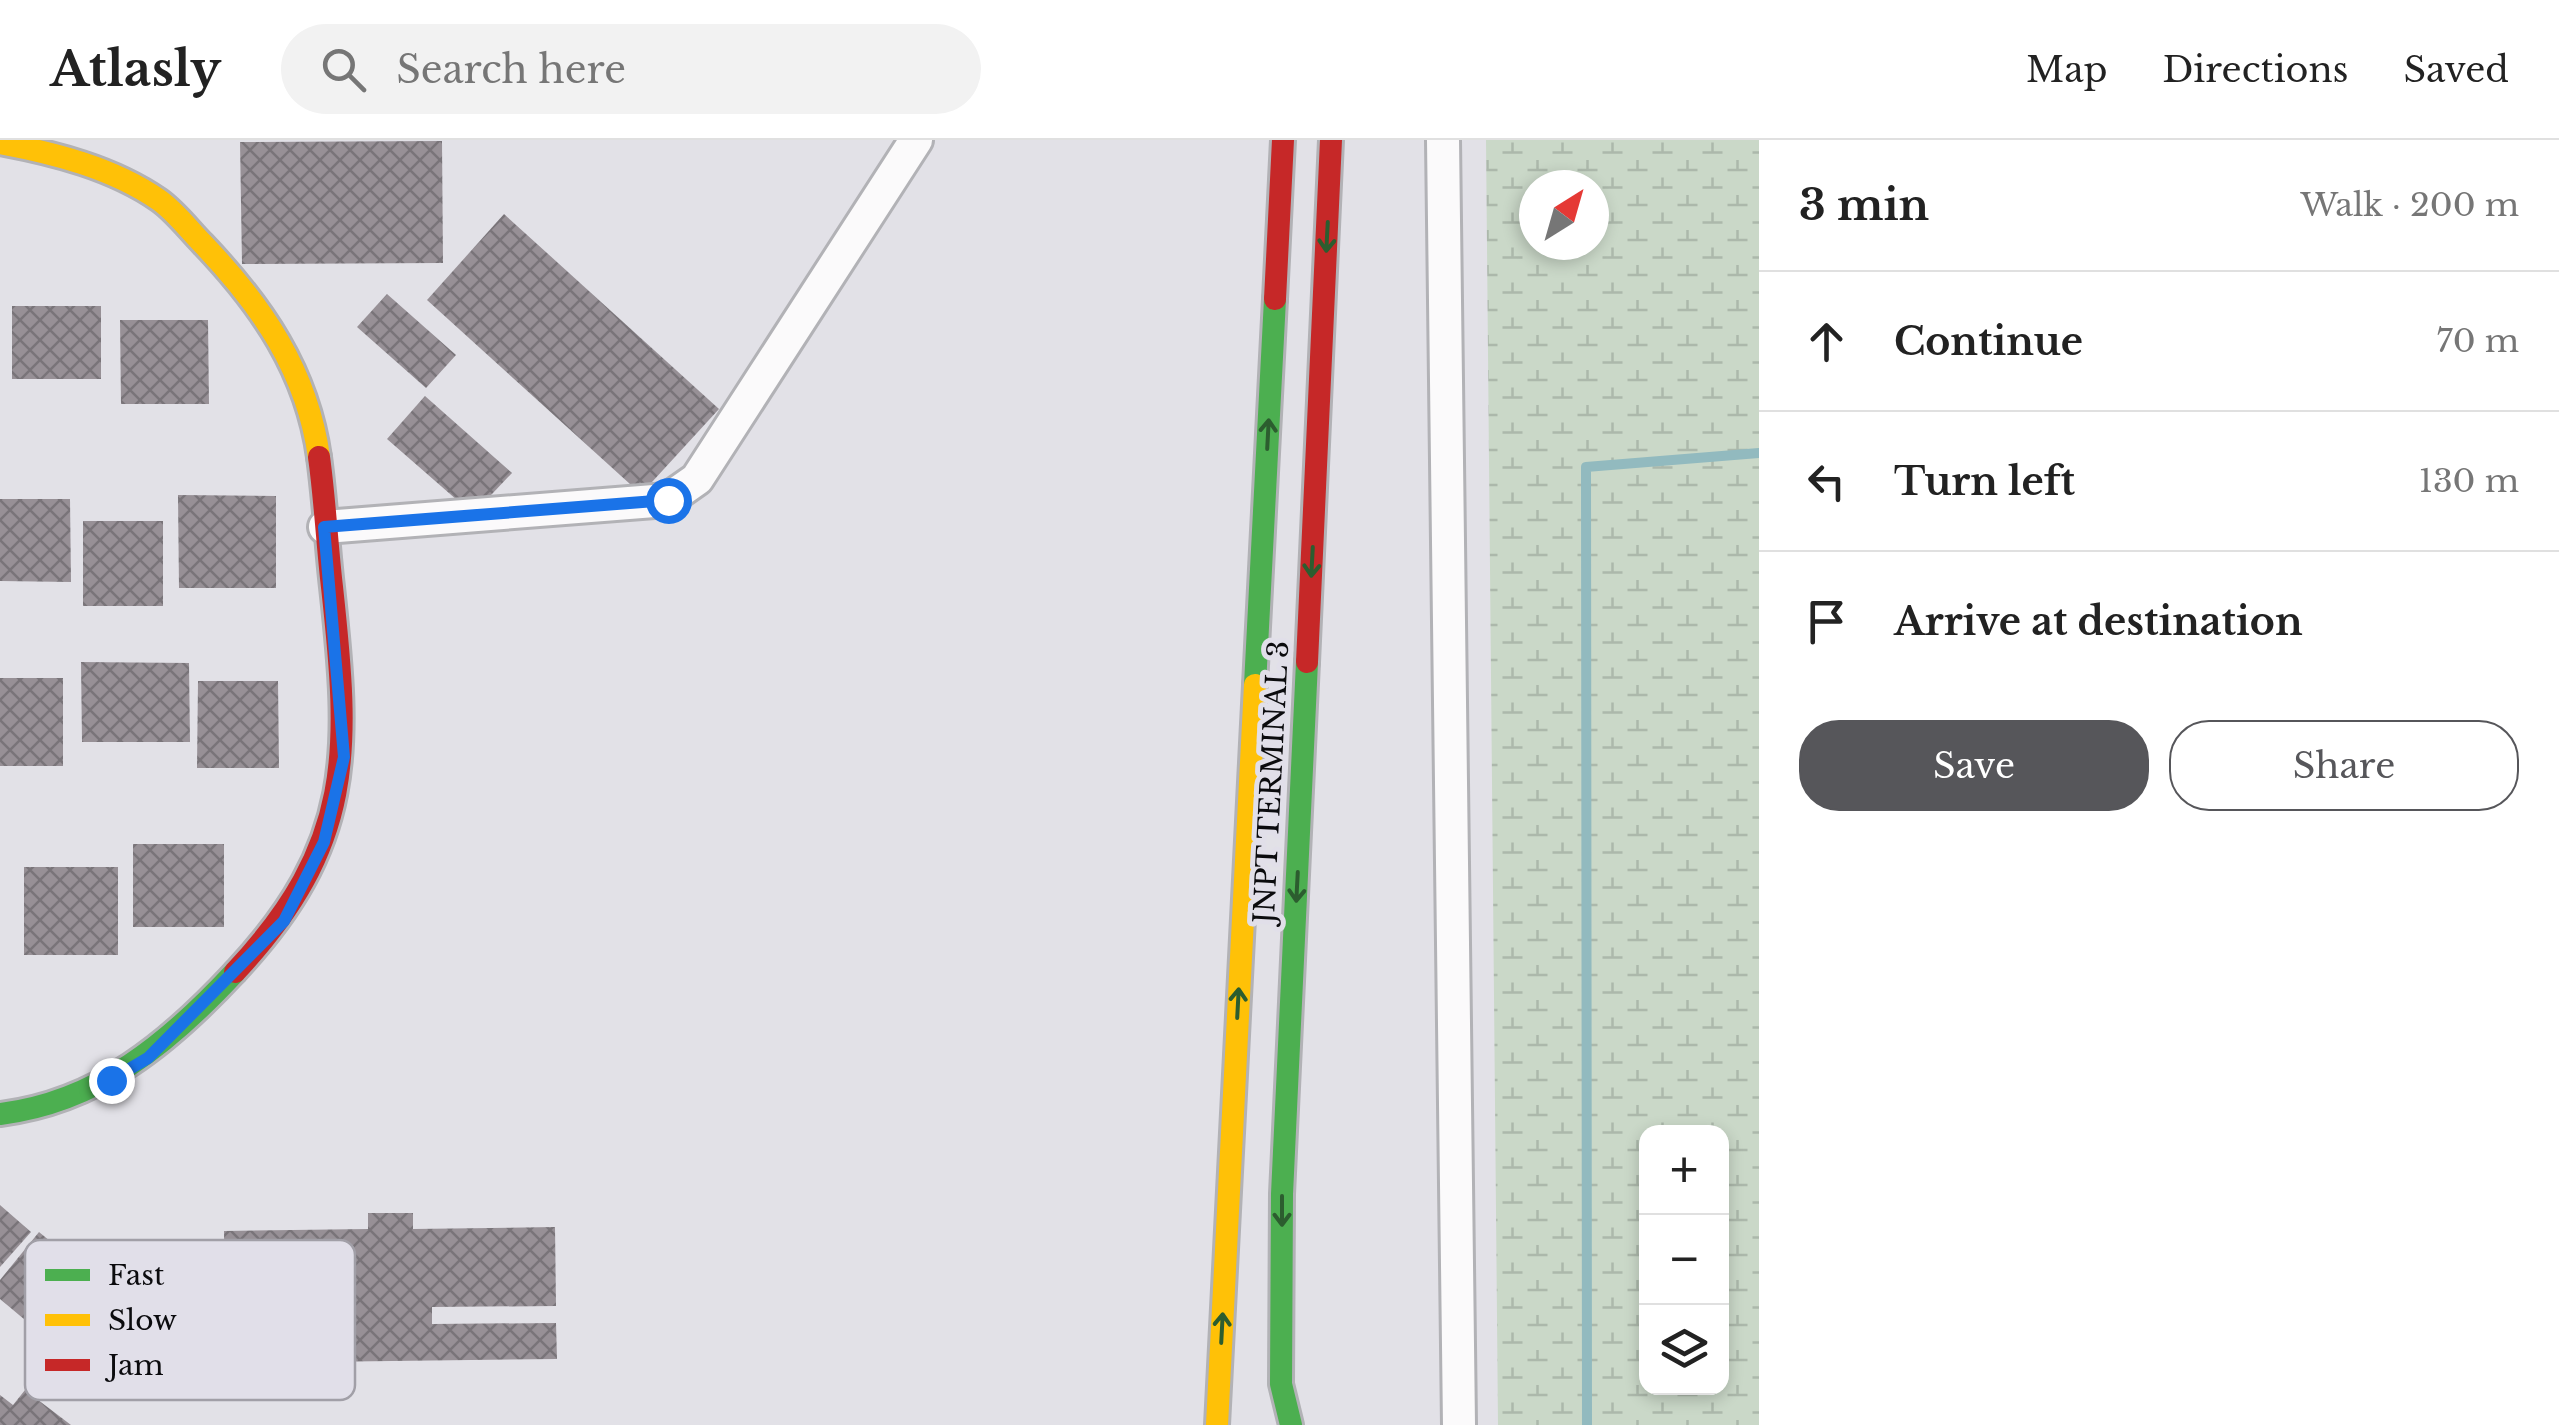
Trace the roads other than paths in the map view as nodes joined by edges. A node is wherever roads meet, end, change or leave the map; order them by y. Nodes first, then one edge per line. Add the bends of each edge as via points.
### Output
1 (916, 140) edge
2 (1283, 140) edge
3 (1331, 140) edge
4 (1442, 140) edge
5 (0, 143) edge
6 (324, 527) junction
7 (0, 1114) edge
8 (1216, 1425) edge
9 (1291, 1425) edge
10 (1459, 1425) edge

1 - 6 street via 698,479 668,500
8 -> 2 main road, JNPT TERMINAL 3
3 -> 9 main road, JNPT TERMINAL 3 via 1282,1194 1281,1384
4 - 10 street
5 - 6 main road via 58,152 159,199 230,272 278,334 310,408
6 - 7 main road via 344,757 324,842 284,921 148,1058 33,1112

